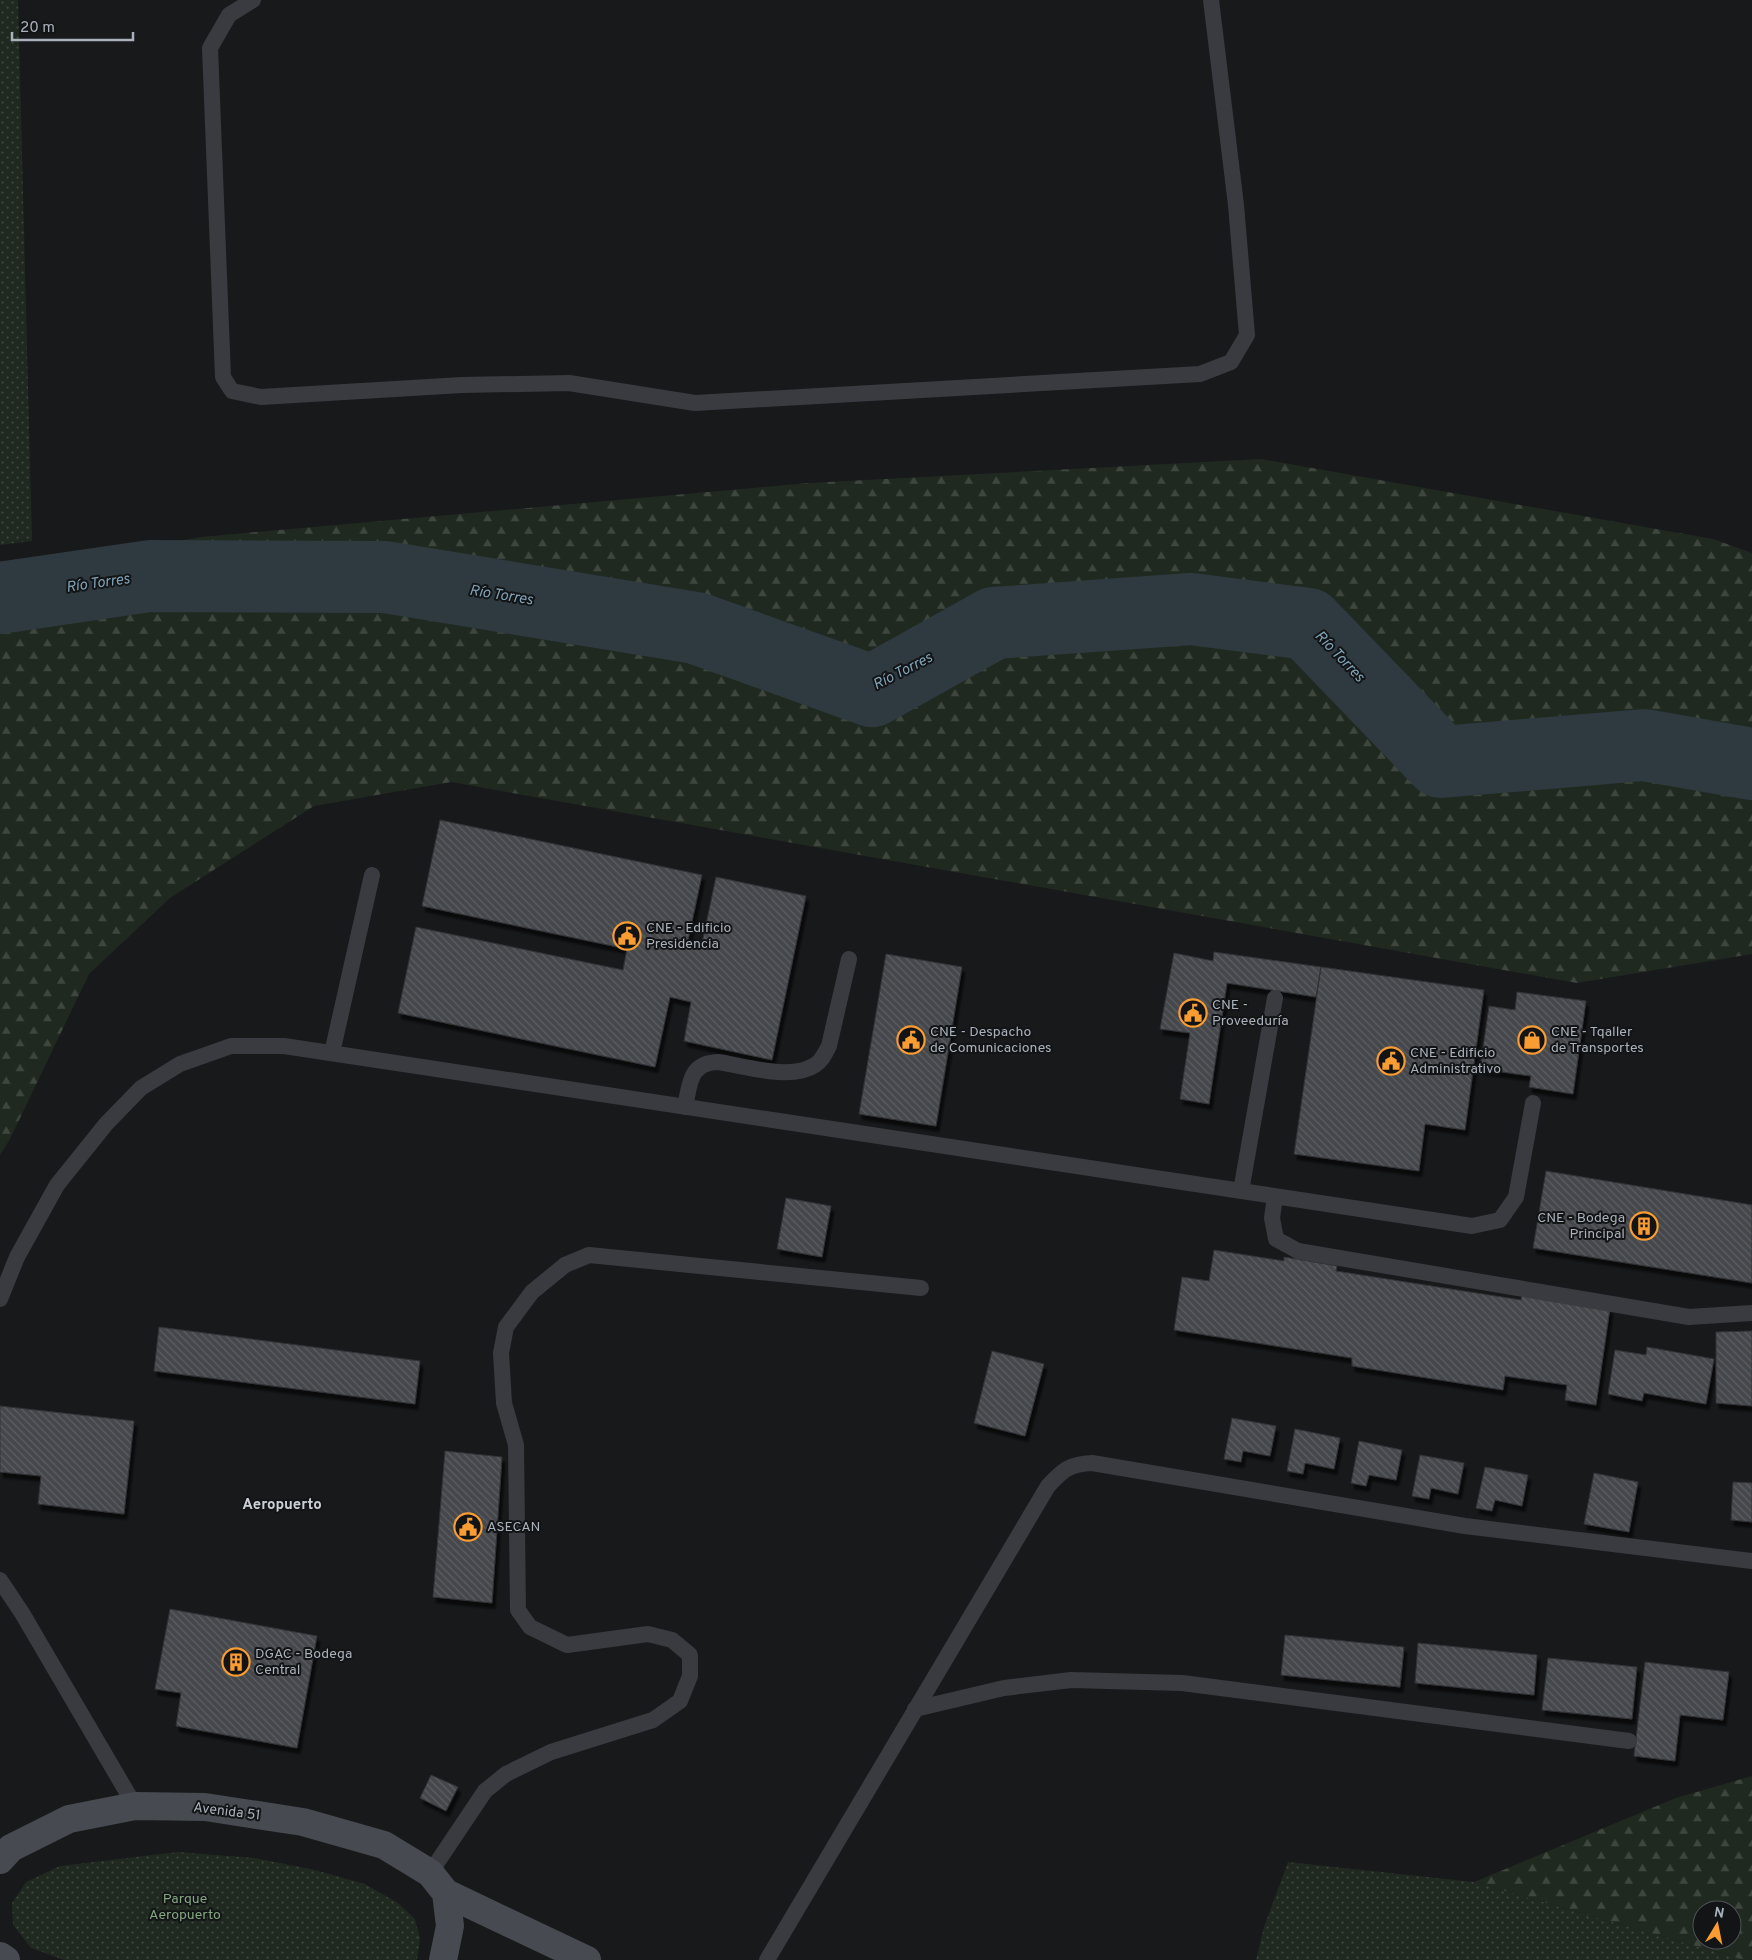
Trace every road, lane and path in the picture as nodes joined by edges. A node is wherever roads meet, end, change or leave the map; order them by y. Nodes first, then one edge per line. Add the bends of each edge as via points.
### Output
1 (252, 0) edge
2 (1211, 0) edge
3 (372, 875) dead end
4 (849, 959) dead end
5 (1275, 998) dead end
6 (332, 1053) junction
7 (1533, 1103) dead end
8 (685, 1107) junction
9 (1240, 1191) junction
10 (1275, 1197) junction
11 (921, 1288) dead end
12 (0, 1299) edge
13 (1752, 1312) edge
14 (1752, 1561) edge
15 (0, 1580) edge
16 (915, 1710) junction
17 (1629, 1741) dead end
18 (135, 1806) junction
19 (0, 1860) edge
20 (438, 1883) junction
21 (0, 1956) edge
22 (6, 1960) edge
23 (443, 1960) edge
24 (587, 1960) edge
25 (766, 1960) edge

1 - 2 lane via 229,16 210,48 224,377 232,391 261,397 462,384 569,383 695,403 1200,374 1231,362 1247,335 1236,205
3 - 6 lane
4 - 8 lane via 824,1057 815,1065 789,1073 708,1062 695,1071
5 - 9 lane
6 - 8 lane
6 - 12 lane via 284,1046 231,1046 180,1064 141,1088 106,1124 57,1185 17,1256
7 - 10 lane via 1516,1197 1500,1220 1472,1226
8 - 9 lane
9 - 10 lane
10 - 13 lane via 1272,1218 1276,1239 1298,1251 1689,1317
11 - 20 lane via 589,1255 565,1265 532,1292 506,1327 501,1353 504,1403 516,1446 518,1610 530,1627 567,1645 648,1634 672,1640 690,1656 690,1676 680,1701 653,1720 551,1752 506,1774 485,1791
14 - 16 lane via 1465,1526 1092,1463 1076,1464 1062,1471 1048,1486
15 - 18 lane
16 - 17 lane via 1004,1688 1071,1680 1182,1683
16 - 25 lane
18 - 19 main road, Avenida 51 via 68,1819 11,1848
18 - 20 main road, Avenida 51 via 204,1807 303,1822 384,1845
20 - 23 main road via 450,1926
20 - 24 main road, Avenida 51
21 - 22 main road

